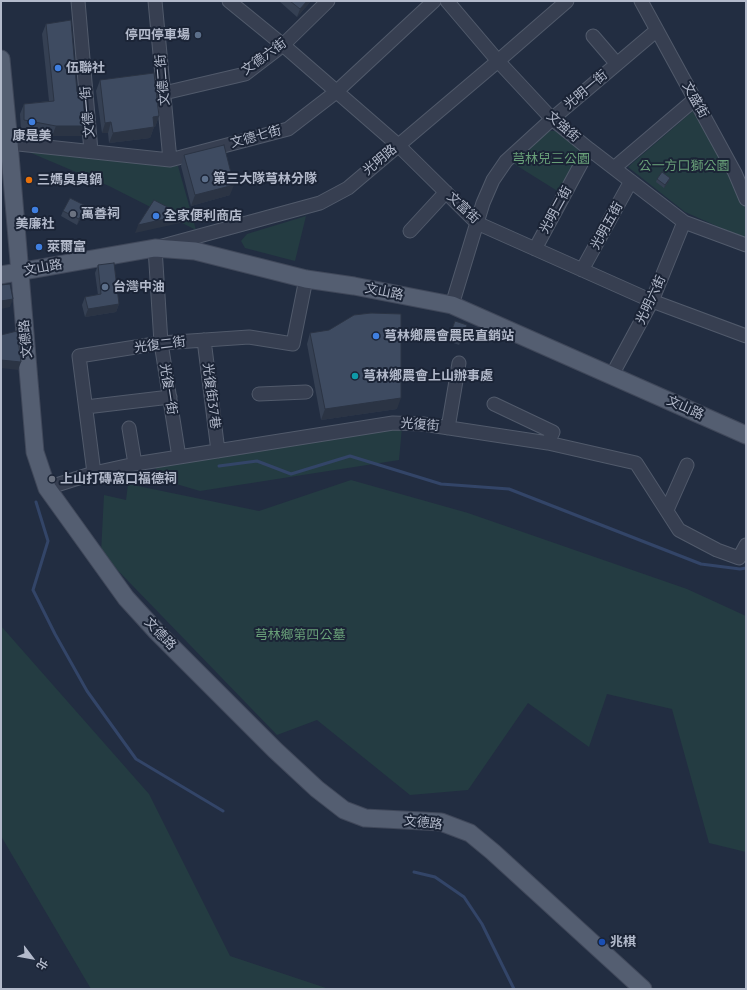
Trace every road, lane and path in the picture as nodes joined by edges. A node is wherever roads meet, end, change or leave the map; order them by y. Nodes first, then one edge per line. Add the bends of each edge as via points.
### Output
1 (78, 1) edge
2 (155, 1) edge
3 (229, 1) edge
4 (328, 1) edge
5 (434, 1) edge
6 (447, 1) edge
7 (567, 1) edge
8 (641, 1) edge
9 (657, 30) junction
10 (593, 36) dead end
11 (283, 45) junction
12 (1, 59) edge
13 (498, 61) junction
14 (616, 64) junction
15 (336, 92) junction
16 (164, 93) junction
17 (694, 100) junction
18 (552, 119) junction
19 (10, 143) junction
20 (398, 145) junction
21 (589, 149) junction
22 (91, 151) junction
23 (170, 160) junction
24 (614, 168) junction
25 (631, 181) junction
26 (446, 192) junction
27 (746, 199) edge
28 (684, 222) junction
29 (477, 223) junction
30 (410, 231) dead end
31 (746, 245) edge
32 (154, 248) junction
33 (535, 249) junction
34 (582, 270) junction
35 (20, 272) junction
36 (1, 275) edge
37 (306, 279) junction
38 (652, 301) junction
39 (452, 304) junction
40 (746, 336) edge
41 (204, 340) junction
42 (161, 343) junction
43 (459, 363) dead end
44 (612, 375) junction
45 (306, 392) dead end
46 (259, 394) dead end
47 (170, 397) junction
48 (494, 404) dead end
49 (86, 407) junction
50 (130, 428) dead end
51 (448, 428) junction
52 (746, 435) edge
53 (548, 443) junction
54 (218, 451) junction
55 (179, 457) junction
56 (135, 464) junction
57 (687, 465) dead end
58 (94, 473) junction
59 (47, 488) junction
60 (666, 510) junction
61 (746, 545) edge
62 (643, 989) edge

1 - 22 street, 文德一街
2 - 16 street, 文德二街
3 - 11 street, 文富街
4 - 11 street, 文德六街
5 - 15 street, 文德七街
6 - 13 street, 文強街
7 - 13 street, 光明路
8 - 9 street, 文盛街
9 - 14 street, 光明一街
9 - 17 street, 文盛街
10 - 14 street
11 - 15 street, 文富街
11 - 16 street, 文德六街 via 245,74
12 - 19 main road, 文德路
13 - 18 street, 文強街
13 - 20 street, 光明路
14 - 18 street, 光明一街
15 - 20 street, 文富街
15 - 23 street, 文德七街 via 288,129
16 - 23 street, 文德二街
17 - 24 street
17 - 27 street, 文盛街 via 735,173
18 - 21 street, 文強街
18 - 29 street, 光明一街 via 506,161 493,180
19 - 22 street, 文德七街
19 - 35 main road, 文德路
20 - 26 street, 文富街
20 - 32 street, 光明路 via 348,188 320,203
21 - 24 street, 文強街
21 - 33 street, 光明二街
22 - 23 street, 文德七街
24 - 25 street, 文強街
25 - 28 street, 文強街
25 - 34 street, 光明五街
26 - 29 street, 文富街
26 - 30 street
28 - 31 street, 文強街
28 - 38 street, 光明六街
29 - 33 street, 文富街
29 - 39 street, 光明一街
32 - 35 main road, 文山路
32 - 37 main road, 文山路 via 195,251
32 - 42 street, 光復一街
33 - 34 street, 文富街
34 - 38 street, 文富街
35 - 36 main road, 文山路
35 - 59 main road, 文德路 via 35,452
37 - 39 main road, 文山路
37 - 41 street, 光復二街 via 293,344 249,336
38 - 40 street, 文富街
38 - 44 street, 光明六街
39 - 44 main road, 文山路
41 - 42 street, 光復二街
41 - 54 street, 光復街37巷
42 - 47 street, 光復一街
42 - 49 street, 光復二街 via 79,356
43 - 51 street
44 - 52 main road, 文山路
45 - 46 street
47 - 49 street
47 - 55 street, 光復一街
48 - 53 street via 553,432
49 - 58 street, 光復二街
50 - 56 street
51 - 53 street, 光復街
51 - 54 street, 光復街 via 393,423
53 - 60 street, 光復街 via 636,463
54 - 55 street, 光復街
55 - 56 street, 光復街
56 - 58 street, 光復街
57 - 60 street
58 - 59 street, 光復街
59 - 62 main road, 文德路 via 126,598 157,632 317,789 344,810 365,818 441,822 470,833
60 - 61 street, 光復街 via 679,530 717,550 739,558

